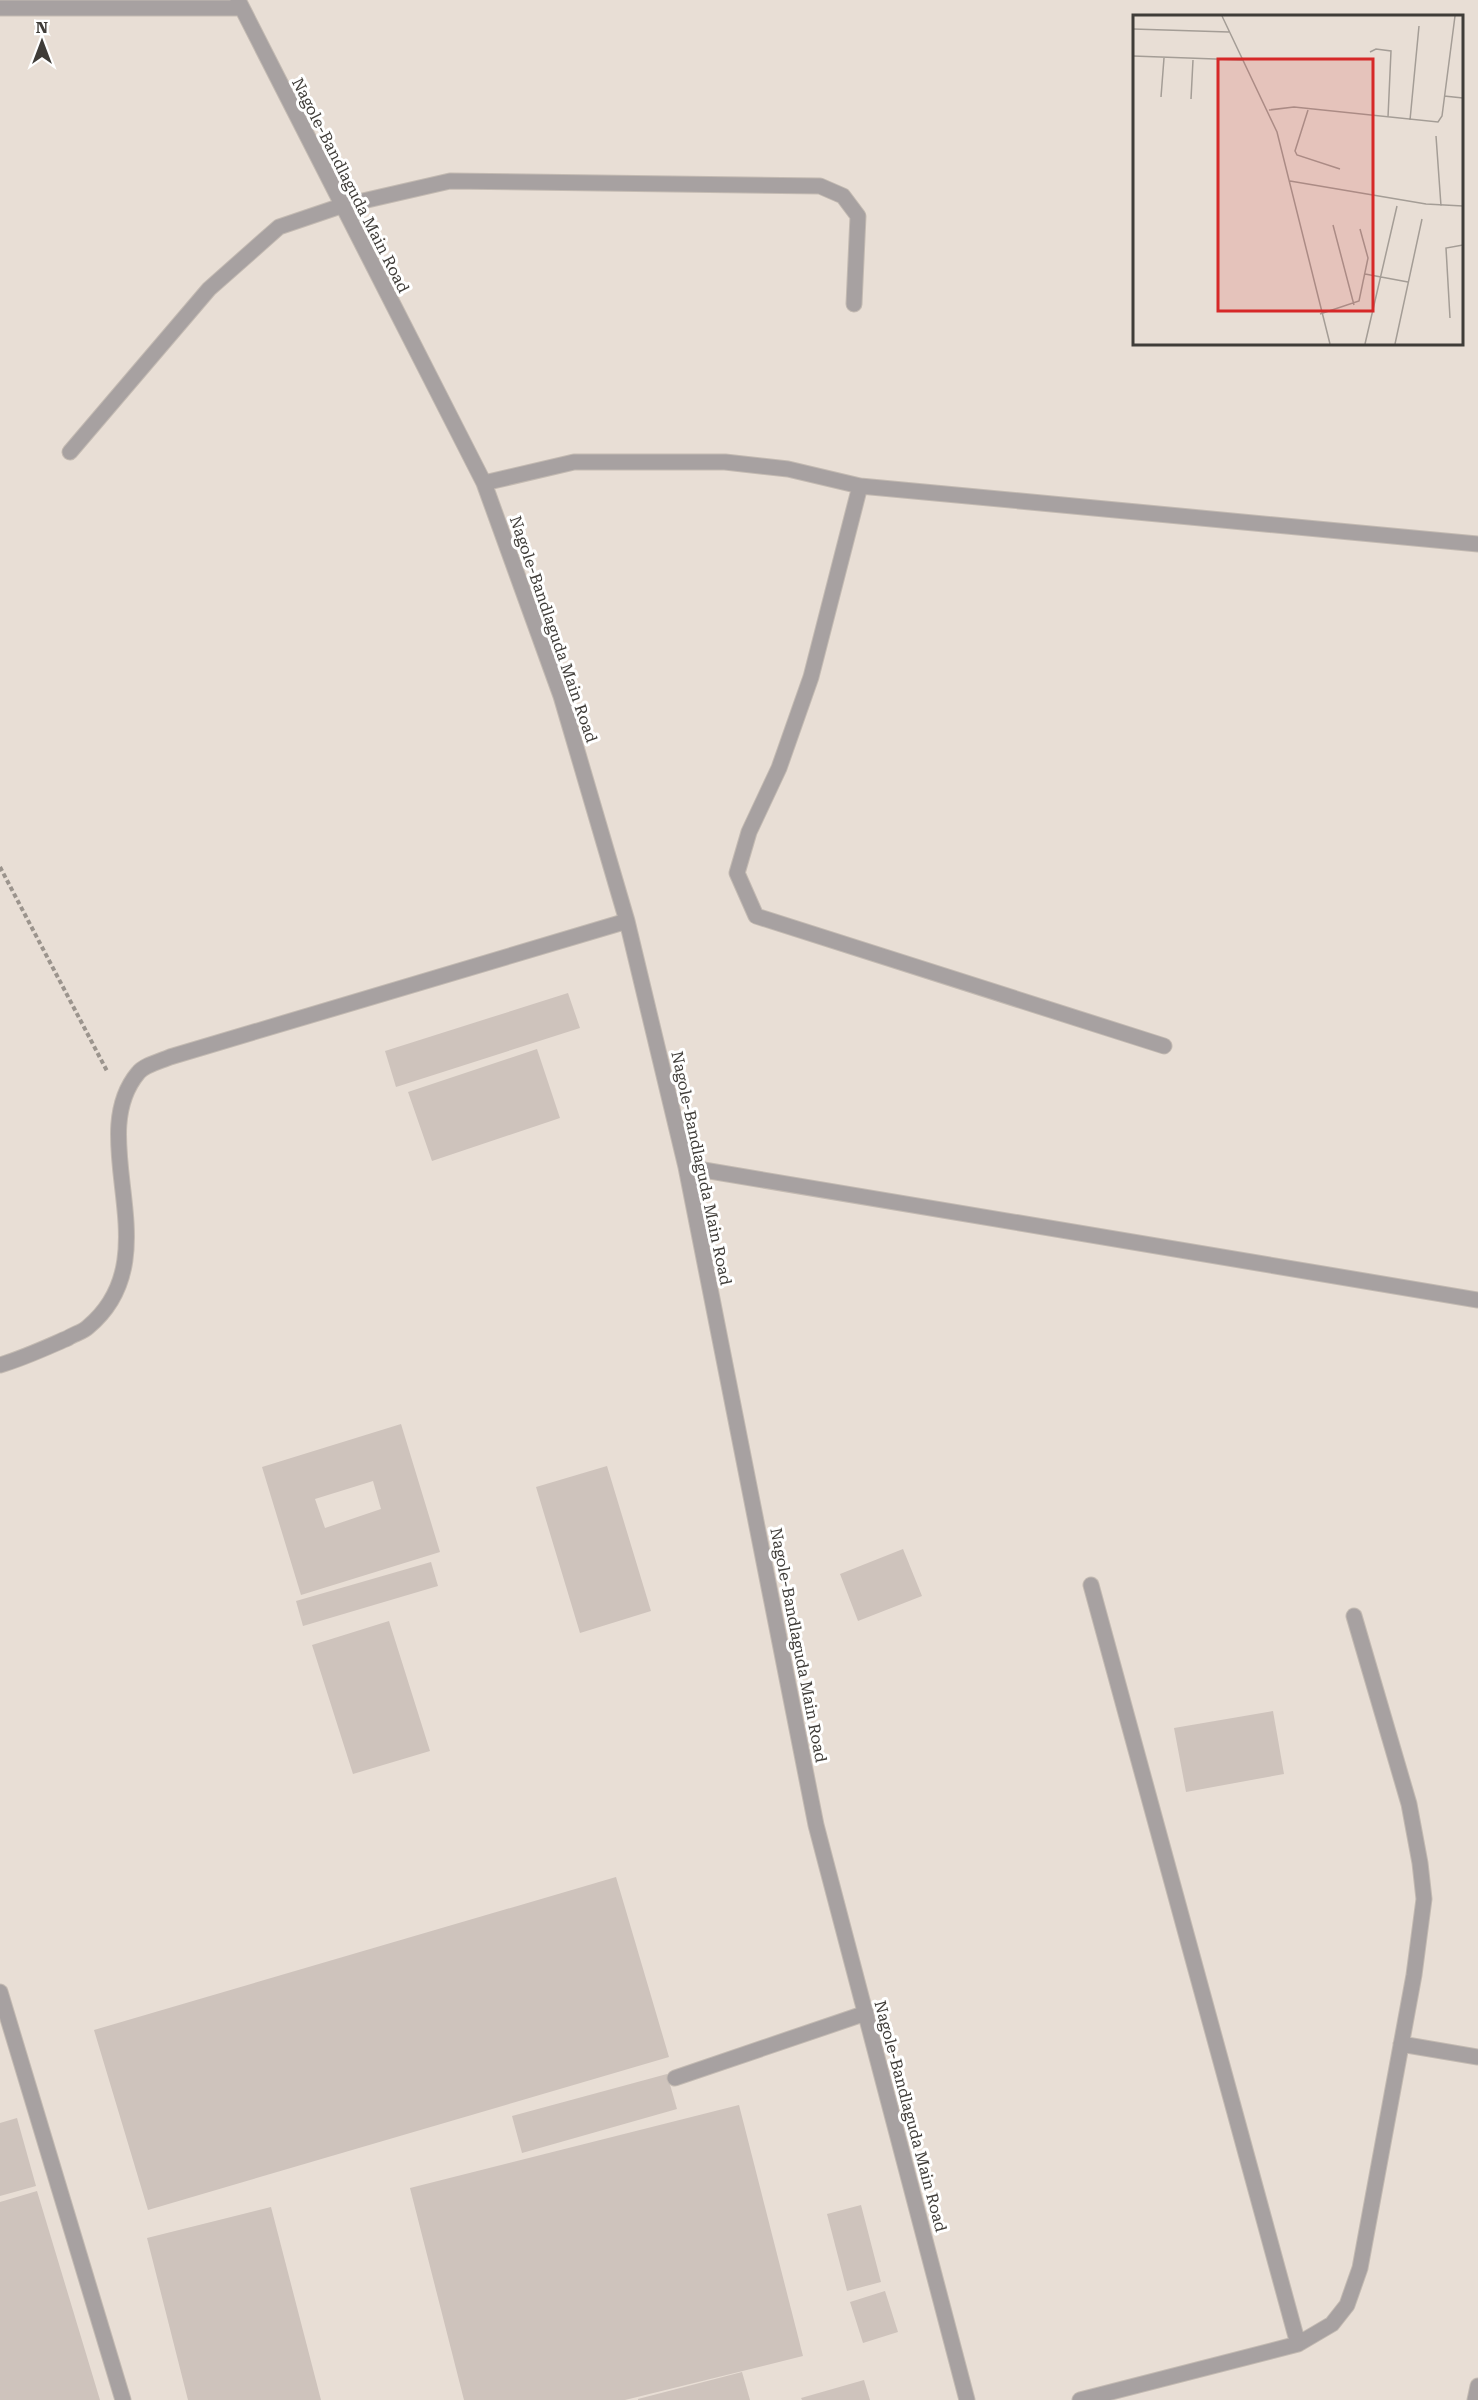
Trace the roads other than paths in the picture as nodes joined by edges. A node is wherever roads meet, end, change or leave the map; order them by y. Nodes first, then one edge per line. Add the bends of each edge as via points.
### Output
1 (240, 4) edge
2 (0, 8) edge
3 (341, 206) junction
4 (854, 304) dead end
5 (70, 452) dead end
6 (484, 483) junction
7 (860, 486) junction
8 (1478, 544) edge
9 (627, 921) junction
10 (1164, 1046) dead end
11 (686, 1167) junction
12 (1478, 1300) edge
13 (0, 1365) edge
14 (1091, 1585) dead end
15 (1354, 1616) dead end
16 (0, 1992) edge
17 (866, 2013) junction
18 (1401, 2044) junction
19 (1478, 2057) edge
20 (675, 2078) dead end
21 (1298, 2344) junction
22 (1478, 2386) edge
23 (123, 2400) edge
24 (967, 2400) edge
25 (1080, 2400) edge
26 (1475, 2400) edge

1 - 2 street
1 - 3 street, Nagole-Bandlaguda Main Road
3 - 4 street via 450,181 819,186 843,196 858,216
3 - 5 street via 279,228 208,289
3 - 6 street, Nagole-Bandlaguda Main Road
6 - 7 street via 574,462 725,462 788,469
6 - 9 street, Nagole-Bandlaguda Main Road via 561,696
7 - 8 street
7 - 10 street via 811,677 779,768 749,832 737,873 756,916
9 - 11 street, Nagole-Bandlaguda Main Road
9 - 13 street via 170,1057 139,1071 122,1099 118,1127 126,1204 125,1272 110,1303 88,1328 30,1356
11 - 12 street
11 - 17 street, Nagole-Bandlaguda Main Road via 816,1825
14 - 21 street
15 - 18 street via 1409,1804 1424,1899
16 - 23 street
17 - 20 street
17 - 24 street, Nagole-Bandlaguda Main Road
18 - 19 street
18 - 21 street via 1360,2268 1347,2305 1332,2324
21 - 25 street
22 - 26 street

